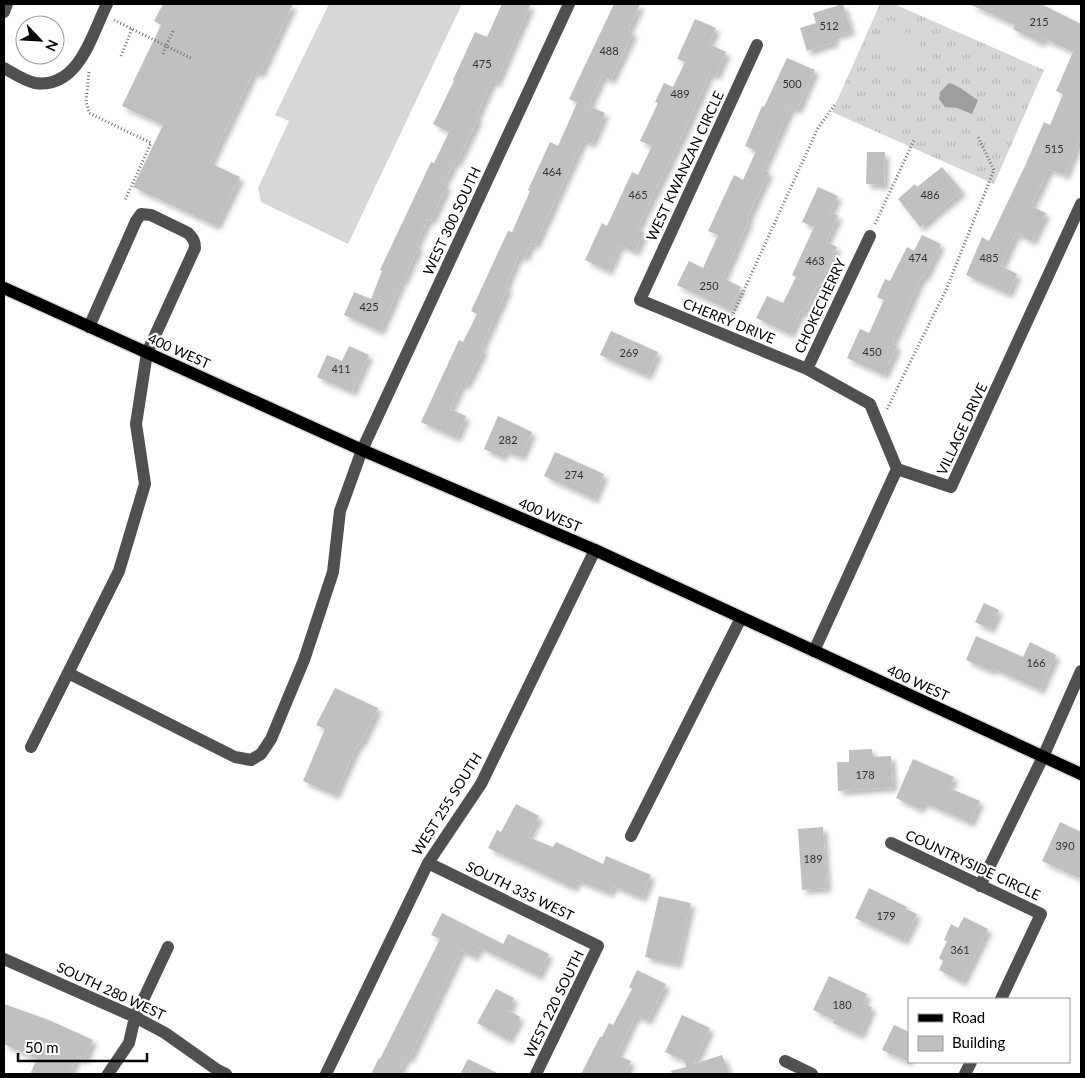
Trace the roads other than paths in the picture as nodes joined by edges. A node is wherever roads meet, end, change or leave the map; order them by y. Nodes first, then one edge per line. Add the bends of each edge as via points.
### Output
1 (8, 4) edge
2 (106, 4) edge
3 (569, 4) edge
4 (4, 12) edge
5 (758, 45) dead end
6 (4, 68) edge
7 (1081, 204) edge
8 (870, 236) road end
9 (4, 288) edge
10 (640, 300) joint
11 (88, 327) junction
12 (148, 353) junction
13 (807, 369) junction
14 (362, 450) junction
15 (897, 469) junction
16 (595, 550) junction
17 (741, 618) junction
18 (814, 651) junction
19 (1081, 671) edge
20 (68, 673) junction
21 (31, 748) dead end
22 (1043, 757) junction
23 (1081, 774) edge
24 (632, 836) dead end
25 (891, 843) dead end
26 (428, 862) junction
27 (980, 886) junction
28 (598, 946) joint
29 (168, 947) dead end
30 (4, 959) edge
31 (1000, 998) edge
32 (135, 1017) junction
33 (785, 1061) dead end
34 (108, 1074) edge
35 (226, 1074) edge
36 (326, 1074) edge
37 (536, 1074) edge
38 (812, 1074) edge

1 - 4 street
2 - 6 street via 81,59 62,79 34,83
3 - 14 street, WEST 300 SOUTH
5 - 10 street, WEST KWANZAN CIRCLE
7 - 15 street, VILLAGE DRIVE via 952,487
8 - 13 street, CHOKECHERRY
9 - 11 main road, 400 WEST
10 - 13 street, CHERRY DRIVE
11 - 12 main road, 400 WEST
11 - 12 street via 136,220 141,214 151,215 188,233 195,242 195,248
12 - 14 main road, 400 WEST
12 - 20 street via 136,424 145,484 118,571
13 - 15 street, CHOKECHERRY via 870,404
14 - 16 main road, 400 WEST
14 - 20 street, WEST 300 SOUTH via 340,512 333,572 310,643 271,739 261,754 251,760 236,757
15 - 18 street
16 - 17 main road, 400 WEST
16 - 26 street, WEST 255 SOUTH via 481,784
17 - 18 main road, 400 WEST
17 - 24 street
18 - 22 main road, 400 WEST
19 - 22 street
20 - 21 street
22 - 23 main road, 400 WEST
22 - 27 street
25 - 27 street, COUNTRYSIDE CIRCLE
26 - 28 street, SOUTH 335 WEST
26 - 36 street, WEST 255 SOUTH
27 - 31 street, COUNTRYSIDE CIRCLE via 1042,914
28 - 37 street, WEST 220 SOUTH
29 - 32 street
30 - 32 street, SOUTH 280 WEST
32 - 34 street via 129,1043
32 - 35 street, SOUTH 280 WEST
33 - 38 street

